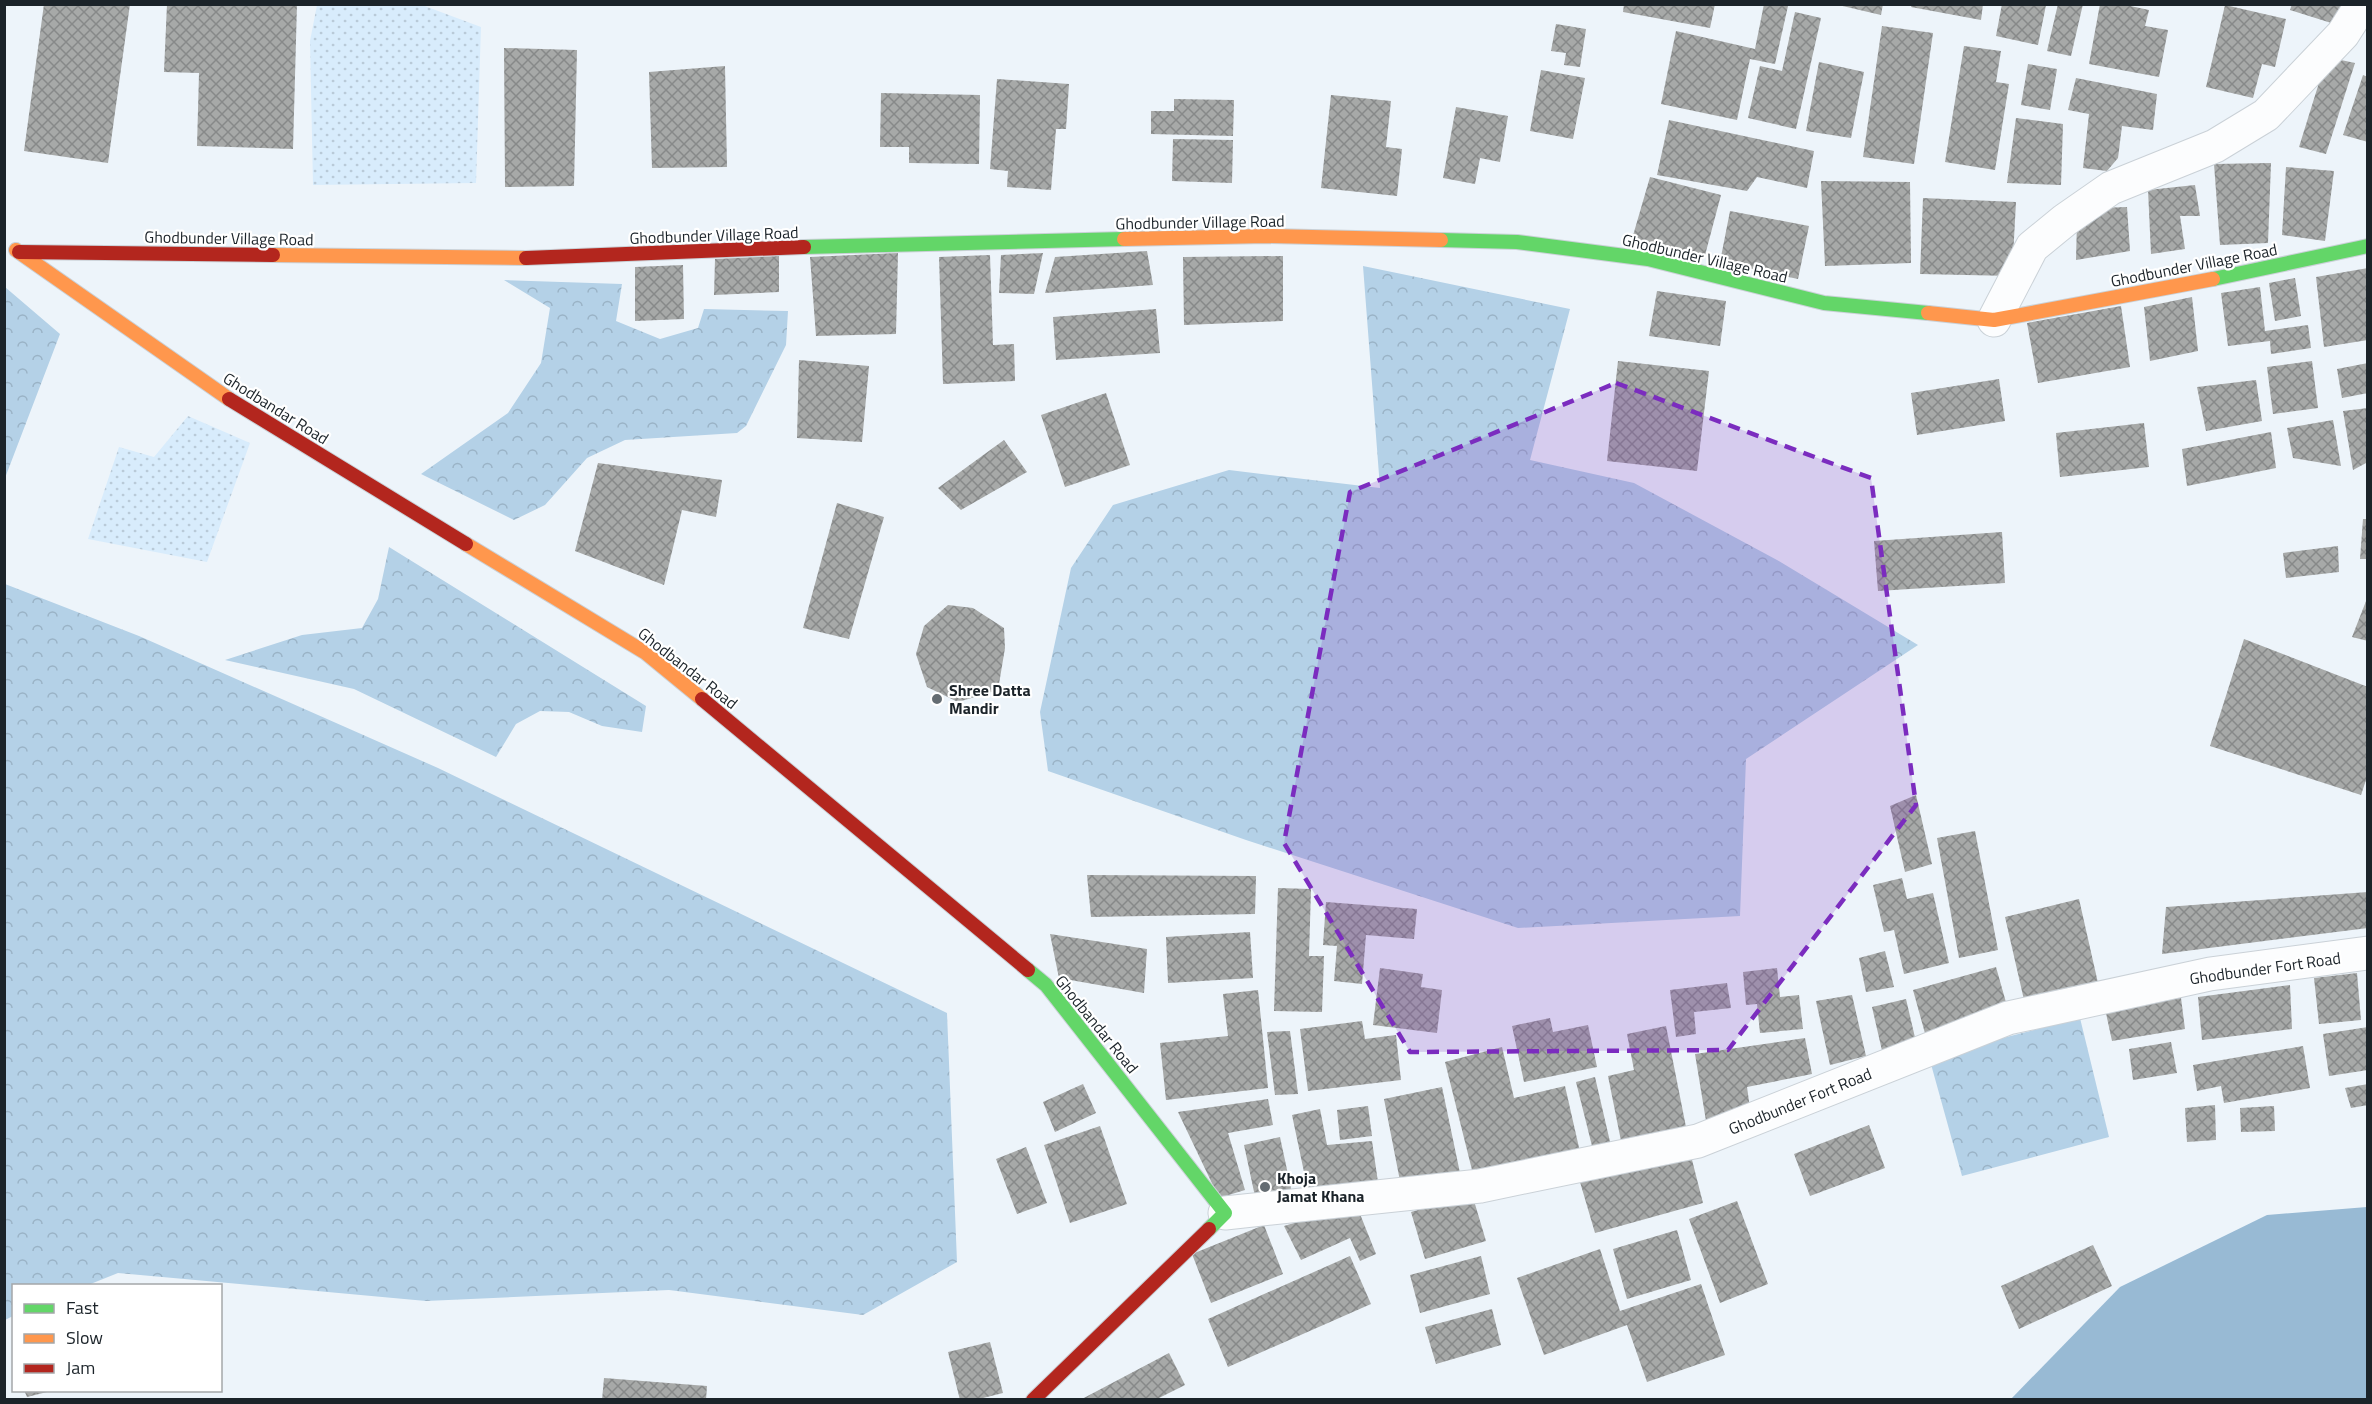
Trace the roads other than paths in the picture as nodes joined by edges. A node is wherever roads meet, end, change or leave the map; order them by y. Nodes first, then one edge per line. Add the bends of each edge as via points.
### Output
1 (2362, 4) edge
2 (4, 244) edge
3 (2367, 246) edge
4 (19, 252) junction
5 (1994, 320) junction
6 (2367, 953) edge
7 (1225, 1214) junction
8 (1033, 1400) edge

1 - 5 street via 2343,34 2266,115 2215,147 2111,188 2032,247
2 - 4 street, Ghodbandar Road
3 - 5 street, Ghodbunder Village Road
4 - 5 street, Ghodbunder Village Road via 535,258 862,245 1266,236 1517,242 1648,259 1824,303
4 - 7 street, Ghodbandar Road via 241,408 646,653 1046,985
6 - 7 street, Ghodbunder Fort Road via 2210,974 2008,1018 1698,1141 1480,1186
7 - 8 street

